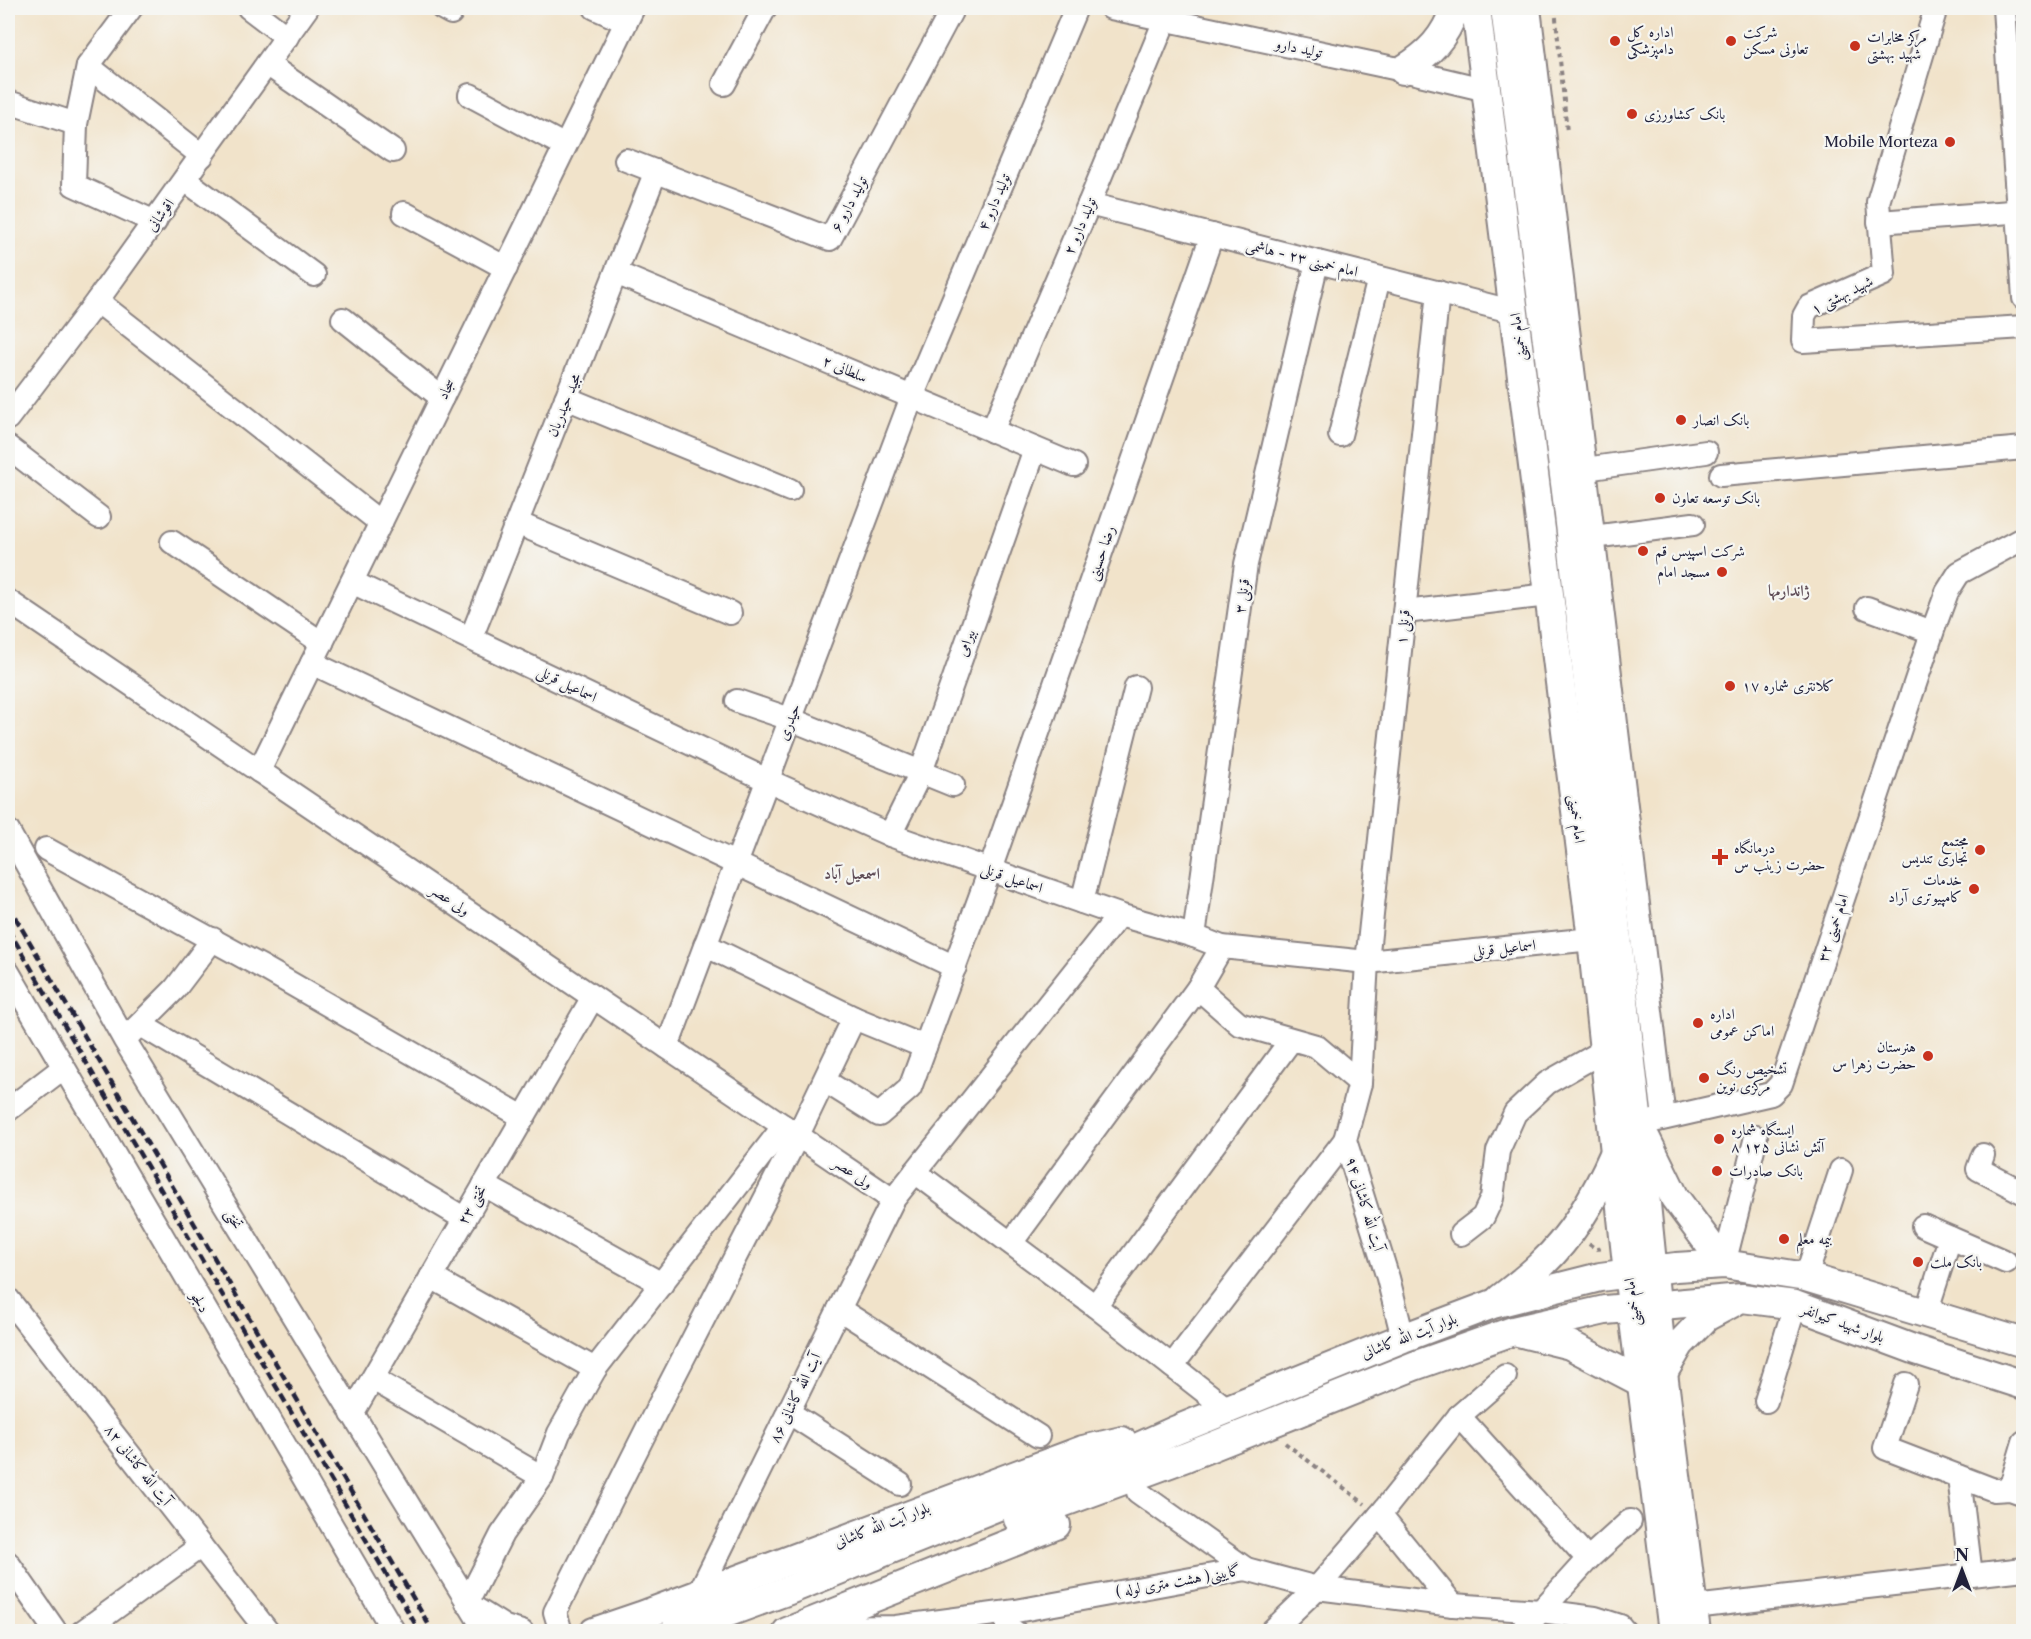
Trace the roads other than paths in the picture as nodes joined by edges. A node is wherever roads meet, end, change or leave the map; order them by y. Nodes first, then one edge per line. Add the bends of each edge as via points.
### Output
1 (131, 8) edge
2 (249, 8) edge
3 (307, 8) edge
4 (595, 8) edge
5 (765, 8) edge
6 (953, 8) edge
7 (1076, 8) edge
8 (1111, 8) edge
9 (1455, 8) edge
10 (1476, 8) edge
11 (1505, 8) edge
12 (1529, 8) edge
13 (1936, 8) edge
14 (2004, 8) edge
15 (1167, 13) edge
16 (630, 15) edge
17 (287, 37) junction
18 (267, 64) junction
19 (88, 66) junction
20 (1402, 70) junction
21 (724, 84) dead end
22 (1487, 90) junction
23 (470, 95) dead end
24 (8, 102) edge
25 (76, 124) junction
26 (565, 146) junction
27 (393, 151) dead end
28 (202, 156) junction
29 (626, 159) dead end
30 (656, 171) junction
31 (185, 180) junction
32 (1089, 204) junction
33 (2020, 211) edge
34 (404, 213) dead end
35 (154, 222) junction
36 (1879, 222) junction
37 (1212, 235) junction
38 (1317, 262) junction
39 (506, 268) junction
40 (616, 273) junction
41 (314, 275) dead end
42 (1379, 278) junction
43 (1438, 292) junction
44 (2024, 298) edge
45 (98, 301) junction
46 (1515, 312) junction
47 (343, 319) dead end
48 (2024, 327) edge
49 (912, 397) junction
50 (442, 398) junction
51 (566, 398) junction
52 (8, 418) edge
53 (992, 431) junction
54 (1340, 435) dead end
55 (8, 447) edge
56 (2024, 448) edge
57 (1035, 449) junction
58 (1706, 452) dead end
59 (1074, 465) dead end
60 (1585, 469) junction
61 (1721, 475) dead end
62 (790, 490) dead end
63 (99, 516) dead end
64 (517, 523) junction
65 (381, 524) junction
66 (1694, 525) dead end
67 (1593, 537) junction
68 (2024, 538) edge
69 (172, 542) dead end
70 (352, 582) junction
71 (1548, 595) junction
72 (8, 601) edge
73 (1867, 608) dead end
74 (1405, 612) junction
75 (730, 613) dead end
76 (1932, 631) junction
77 (471, 638) junction
78 (317, 653) junction
79 (1136, 687) dead end
80 (737, 701) dead end
81 (790, 719) junction
82 (259, 771) junction
83 (921, 772) junction
84 (767, 780) junction
85 (953, 785) dead end
86 (8, 831) edge
87 (890, 835) junction
88 (46, 849) dead end
89 (736, 863) junction
90 (990, 870) junction
91 (1082, 902) junction
92 (1119, 915) junction
93 (1194, 936) junction
94 (213, 939) junction
95 (1592, 939) junction
96 (705, 945) junction
97 (1222, 947) junction
98 (1367, 962) junction
99 (955, 967) junction
100 (8, 972) edge
101 (1198, 988) junction
102 (593, 997) junction
103 (854, 1018) junction
104 (132, 1032) junction
105 (1290, 1040) junction
106 (667, 1047) junction
107 (925, 1047) junction
108 (1605, 1050) junction
109 (63, 1068) junction
110 (825, 1081) junction
111 (1360, 1083) junction
112 (8, 1110) edge
113 (523, 1117) junction
114 (1651, 1121) junction
115 (791, 1131) junction
116 (1756, 1137) dead end
117 (1345, 1140) junction
118 (1616, 1152) junction
119 (1983, 1155) dead end
120 (1841, 1170) dead end
121 (915, 1172) junction
122 (484, 1185) junction
123 (2024, 1193) edge
124 (893, 1200) junction
125 (465, 1218) junction
126 (1923, 1227) dead end
127 (1461, 1234) dead end
128 (1950, 1238) junction
129 (1011, 1243) junction
130 (2006, 1262) dead end
131 (1724, 1264) junction
132 (1640, 1271) junction
133 (431, 1277) junction
134 (1806, 1277) junction
135 (662, 1284) junction
136 (1742, 1298) junction
137 (8, 1299) edge
138 (1494, 1304) junction
139 (1795, 1305) junction
140 (1095, 1306) junction
141 (1644, 1306) junction
142 (839, 1309) junction
143 (1926, 1313) junction
144 (1513, 1330) junction
145 (1403, 1338) junction
146 (2024, 1343) edge
147 (1172, 1366) junction
148 (595, 1369) junction
149 (1505, 1376) dead end
150 (1652, 1378) junction
151 (373, 1379) junction
152 (1906, 1384) dead end
153 (2024, 1385) edge
154 (1766, 1401) dead end
155 (1227, 1409) junction
156 (788, 1412) junction
157 (352, 1414) junction
158 (1459, 1416) junction
159 (1174, 1431) junction
160 (1038, 1436) dead end
161 (2024, 1442) edge
162 (1186, 1456) junction
163 (542, 1477) junction
164 (1959, 1477) junction
165 (900, 1484) dead end
166 (1138, 1492) junction
167 (2017, 1492) edge
168 (1380, 1515) junction
169 (1630, 1521) dead end
170 (201, 1546) junction
171 (1588, 1559) junction
172 (8, 1563) edge
173 (1246, 1569) junction
174 (2024, 1569) edge
175 (1971, 1575) junction
176 (1317, 1588) junction
177 (698, 1595) junction
178 (466, 1603) junction
179 (1453, 1605) junction
180 (1541, 1611) junction
181 (793, 1618) edge
182 (635, 1624) edge
183 (1011, 1625) edge
184 (1681, 1625) edge
185 (1283, 1627) edge
186 (895, 1629) edge
187 (56, 1632) edge
188 (82, 1632) edge
189 (268, 1632) edge
190 (394, 1632) edge
191 (486, 1632) edge
192 (522, 1632) edge
193 (561, 1632) edge
194 (594, 1632) edge
195 (674, 1632) edge
196 (733, 1632) edge
197 (1520, 1632) edge
198 (1625, 1632) edge

1 - 19 street
2 - 17 street
3 - 17 street, اقوشانی
4 - 16 street
5 - 21 street
6 - 30 street, تولید دارو ۶ via 830,239
7 - 49 street, تولید دارو ۴
8 - 15 street, تولید دارو
9 - 20 main road via 1442,36 1425,57
10 - 22 main road, امام خمینی
11 - 114 main road, امام خمینی
12 - 60 street, امام خمینی
13 - 36 street, شهید بهشتی ۱ via 1878,202
14 - 33 street
15 - 20 street, تولید دارو
15 - 32 street, تولید دارو ۲
16 - 26 street, سجاد
17 - 18 street, اقوشانی
18 - 27 street
18 - 28 street, اقوشانی
19 - 25 street
19 - 28 street
20 - 22 street, تولید دارو
22 - 46 main road, امام خمینی
23 - 26 street
24 - 25 street
25 - 35 street via 74,185
26 - 39 street, سجاد
28 - 31 street, اقوشانی
29 - 30 street, تولید دارو ۶
30 - 40 street, مجید حیدریان
31 - 35 street, اقوشانی
31 - 41 street
32 - 37 street, امام خمینی ۲۳ - هاشمی
32 - 53 street, تولید دارو ۲
33 - 36 street
33 - 44 street
34 - 39 street
35 - 45 street, اقوشانی
36 - 48 street, شهید بهشتی ۱ via 1884,274 1809,308 1804,316 1803,341
37 - 38 street, امام خمینی ۲۳ - هاشمی
37 - 90 street, رضا حسینی
38 - 42 street, امام خمینی ۲۳ - هاشمی
38 - 93 street, قرنلی ۳ via 1246,564
39 - 50 street, سجاد
40 - 49 street, ۲ سلطانی
40 - 51 street, مجید حیدریان
42 - 43 street, امام خمینی ۲۳ - هاشمی
42 - 54 street
43 - 46 street, امام خمینی ۲۳ - هاشمی
43 - 74 street, قرنلی ۱
45 - 52 street, اقوشانی
45 - 65 street
46 - 71 main road, امام خمینی
47 - 50 street
49 - 53 street, ۲ سلطانی
49 - 81 street, حیدری
50 - 65 street, سجاد
51 - 62 street
51 - 64 street, مجید حیدریان
53 - 57 street, ۲ سلطانی
55 - 63 street
56 - 61 street
57 - 59 street, ۲ سلطانی
57 - 83 street, بیرامی
58 - 60 street
60 - 67 street, امام خمینی
64 - 75 street
64 - 77 street, مجید حیدریان
65 - 70 street, سجاد
66 - 67 street
67 - 114 street, امام خمینی
68 - 76 street, امام خمینی ۳۲ via 1959,573
69 - 78 street
70 - 77 street, اسماعیل قرنلی
70 - 78 street, سجاد
71 - 74 street
71 - 95 main road, امام خمینی
72 - 82 street, ولی عصر
73 - 76 street
74 - 98 street, قرنلی ۱
76 - 114 street, امام خمینی ۳۲ via 1781,1084 1771,1094
77 - 84 street, اسماعیل قرنلی
78 - 82 street, سجاد
78 - 89 street
79 - 91 street
80 - 81 street
81 - 83 street
81 - 84 street, حیدری
82 - 102 street, ولی عصر
83 - 85 street
83 - 87 street, بیرامی
84 - 87 street, اسماعیل قرنلی
84 - 89 street, حیدری
86 - 104 street, تختی
87 - 90 street, اسماعیل قرنلی
88 - 94 street
89 - 96 street, حیدری
89 - 99 street
90 - 91 street, اسماعیل قرنلی
90 - 99 street, رضا حسینی
91 - 92 street, اسماعیل قرنلی
92 - 93 street, اسماعیل قرنلی
92 - 121 street, آیت الله کاشانی ۸۶
93 - 97 street, اسماعیل قرنلی
94 - 104 street via 175,989
94 - 113 street
95 - 98 street, اسماعیل قرنلی
95 - 108 main road, امام خمینی
96 - 103 street
96 - 106 street, حیدری
97 - 98 street, اسماعیل قرنلی
97 - 101 street
98 - 111 street, آیت الله کاشانی ۹۴
99 - 107 street, رضا حسینی
100 - 109 street, دلجو
101 - 105 street via 1239,1024
101 - 129 street
102 - 106 street, ولی عصر
102 - 113 street, تختی ۲۳
103 - 107 street
103 - 110 street
104 - 125 street
104 - 157 street, تختی
105 - 111 street via 1316,1046
105 - 140 street
106 - 115 street, ولی عصر
107 - 110 street, رضا حسینی via 910,1088 879,1115
108 - 118 main road, امام خمینی
108 - 127 street via 1547,1083 1515,1113 1498,1151 1492,1198 1483,1216
109 - 112 street
109 - 190 street, دلجو
110 - 115 street
111 - 117 street, آیت الله کاشانی ۹۴
113 - 122 street, تختی ۲۳
114 - 131 main road via 1675,1198
114 - 132 main road, امام خمینی
115 - 124 street, ولی عصر
115 - 135 street
115 - 193 street via 555,1612
116 - 131 street
117 - 145 street, آیت الله کاشانی ۹۴
117 - 147 street
118 - 132 main road, امام خمینی
118 - 138 main road via 1604,1179 1544,1263
119 - 123 street via 1978,1169
120 - 134 street
121 - 124 street, آیت الله کاشانی ۸۶
121 - 129 street
122 - 125 street, تختی ۲۳
122 - 135 street
124 - 142 street, آیت الله کاشانی ۸۶
125 - 133 street, تختی ۲۳
126 - 128 street
128 - 130 street
128 - 143 street
129 - 140 street
131 - 132 main road, بلوار شهید کیوانفر
131 - 134 main road, بلوار شهید کیوانفر
132 - 138 main road, بلوار آیت الله کاشانی
132 - 141 main road, امام خمینی
133 - 148 street
133 - 151 street, تختی ۲۳
134 - 143 main road, بلوار شهید کیوانفر
135 - 148 street
136 - 139 main road, بلوار شهید کیوانفر
136 - 141 main road, بلوار شهید کیوانفر
136 - 150 main road via 1706,1317
137 - 170 street, آیت الله کاشانی ۸۲
138 - 145 main road, بلوار آیت الله کاشانی
139 - 153 main road, بلوار شهید کیوانفر
139 - 154 street
140 - 147 street
141 - 144 main road, بلوار آیت الله کاشانی via 1605,1310
141 - 150 main road, امام خمینی
142 - 156 street, آیت الله کاشانی ۸۶
142 - 160 street
143 - 146 main road, بلوار شهید کیوانفر
144 - 150 main road via 1570,1345
144 - 162 main road, بلوار آیت الله کاشانی
145 - 155 main road, بلوار آیت الله کاشانی
147 - 155 street
148 - 163 street via 559,1433
149 - 158 street
150 - 184 main road, امام خمینی
151 - 157 street, تختی ۲۳
151 - 163 street
152 - 164 street via 1885,1448
155 - 159 main road, بلوار آیت الله کاشانی
156 - 165 street
156 - 177 street, آیت الله کاشانی ۸۶
157 - 178 street, تختی
158 - 168 street
158 - 171 street
159 - 177 main road, بلوار آیت الله کاشانی via 1083,1450
159 - 181 main road, بلوار آیت الله کاشانی via 1083,1472
161 - 167 street
162 - 166 main road, بلوار آیت الله کاشانی
162 - 181 main road, بلوار آیت الله کاشانی via 1049,1507
163 - 178 street via 502,1534
164 - 167 street via 1994,1490
164 - 175 street
166 - 173 street
166 - 181 main road, بلوار آیت الله کاشانی
168 - 176 street
168 - 179 street
169 - 171 street
170 - 188 street
170 - 189 street, آیت الله کاشانی ۸۲
171 - 180 street
172 - 187 street
173 - 176 street, گایینی( هشت متری لوله )
173 - 183 street, گایینی( هشت متری لوله )
174 - 175 street
175 - 184 street
176 - 179 street, گایینی( هشت متری لوله )
176 - 185 street
177 - 182 main road, بلوار آیت الله کاشانی
178 - 191 street, تختی
178 - 192 street via 505,1627
179 - 180 street, گایینی( هشت متری لوله )
180 - 197 street
180 - 198 street, گایینی( هشت متری لوله ) via 1595,1618 1620,1626
181 - 186 street, گایینی( هشت متری لوله )
181 - 195 main road
181 - 196 main road
182 - 194 main road, بلوار آیت الله کاشانی
183 - 186 street, گایینی( هشت متری لوله )

